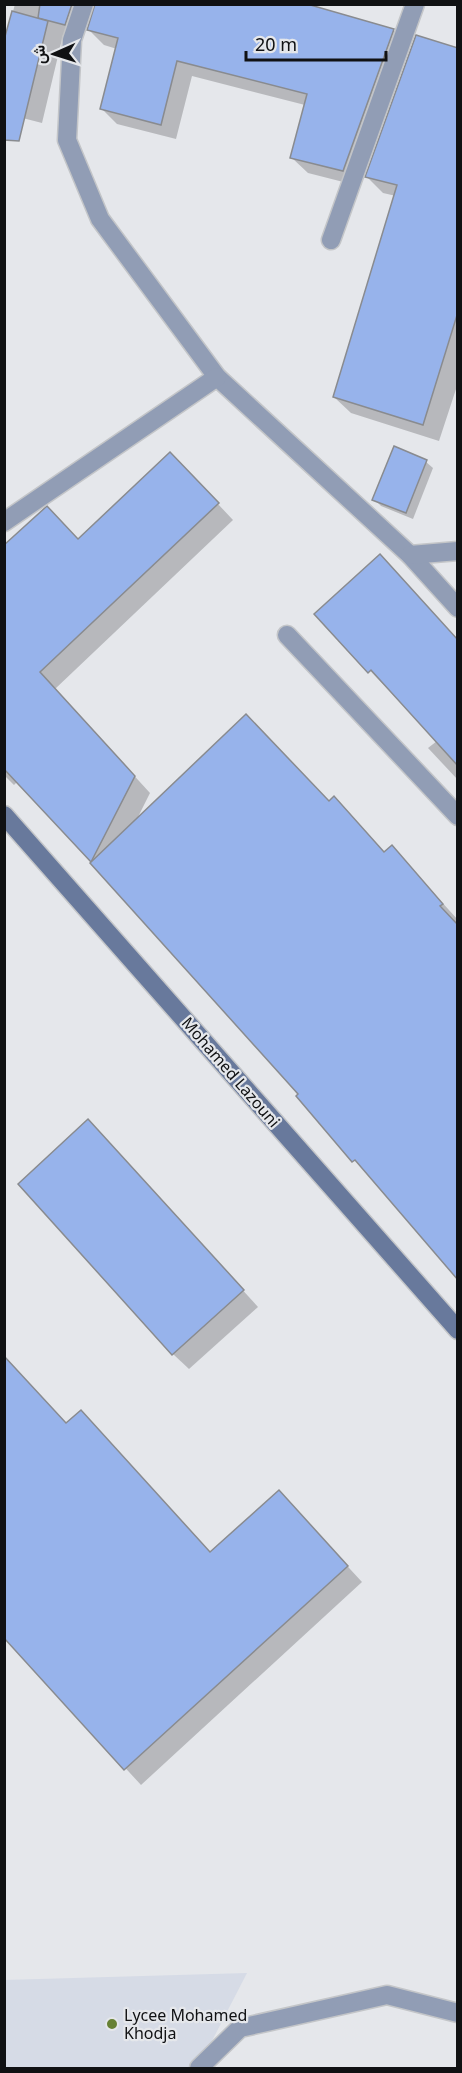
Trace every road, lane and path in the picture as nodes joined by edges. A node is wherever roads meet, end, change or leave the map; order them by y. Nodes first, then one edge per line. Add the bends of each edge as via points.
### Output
1 (84, 4) edge
2 (415, 4) edge
3 (331, 240) dead end
4 (217, 376) junction
5 (4, 522) edge
6 (458, 551) edge
7 (410, 555) junction
8 (458, 608) edge
9 (287, 635) dead end
10 (4, 814) edge
11 (458, 816) edge
12 (458, 1330) edge
13 (458, 2013) edge
14 (199, 2068) edge

1 - 4 street via 72,40 67,140 100,219
2 - 3 street
4 - 5 street
4 - 7 street
6 - 7 street
7 - 8 street
9 - 11 street
10 - 12 main road, Mohamed Lazouni
13 - 14 street via 387,1995 240,2028

